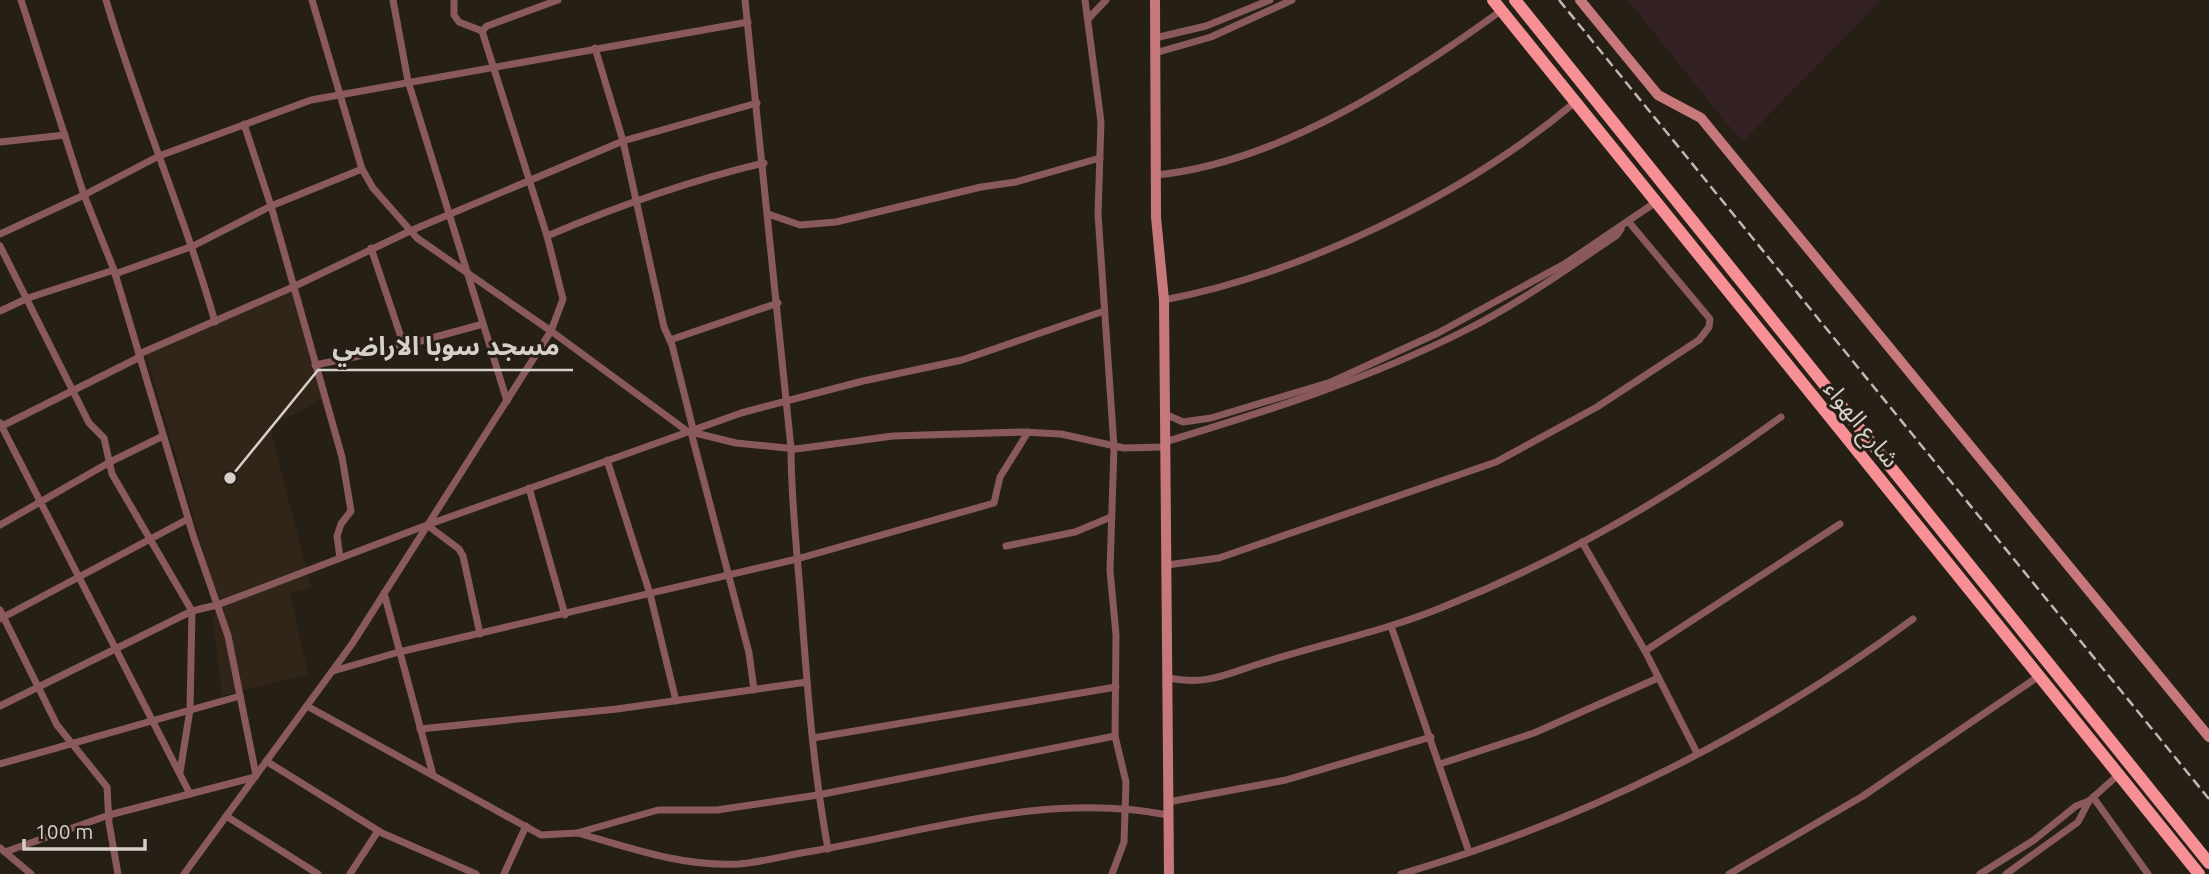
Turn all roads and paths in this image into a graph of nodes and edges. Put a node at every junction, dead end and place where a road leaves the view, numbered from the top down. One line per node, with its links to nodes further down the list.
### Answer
1 (21, 0): 28 (street)
2 (106, 0): 31 (street)
3 (312, 0): 24 (street)
4 (393, 0): 23 (street)
5 (454, 0): 18 (street)
6 (558, 0): 18 (street)
7 (746, 0): 17 (street)
8 (1085, 0): 16 (street)
9 (1106, 0): 16 (street)
10 (1155, 0): 19 (street)
11 (1270, 0): 19 (street)
12 (1292, 0): 21 (street)
13 (1515, 0): 148 (main road, شارع الهواء)
14 (1580, 0): 123 (street)
15 (1497, 5): 26 (main road, شارع الهواء); 35 (street)
16 (1088, 19): 32 (street)
17 (748, 22): 20 (street); 25 (street)
18 (482, 31): 22 (street)
19 (1155, 38): 21 (street)
20 (595, 48): 22 (street); 29 (street)
21 (1155, 53): 35 (street)
22 (492, 69): 23 (street); 36 (street)
23 (408, 81): 24 (street); 41 (street)
24 (341, 93): 27 (street); 34 (street)
25 (757, 103): 29 (street); 33 (street)
26 (1574, 103): 39 (main road, شارع الهواء); 54 (street)
27 (244, 124): 31 (street); 40 (street)
28 (65, 135): 30 (street); 37 (street)
29 (623, 141): 36 (street); 38 (street)
30 (0, 142)
31 (159, 156): 37 (street); 48 (street)
32 (1100, 158): 42 (street); 57 (street)
33 (764, 163): 38 (street); 42 (street)
34 (362, 169): 40 (street); 44 (street)
35 (1156, 175): 54 (street)
36 (528, 182): 41 (street); 46 (street)
37 (84, 195): 45 (street); 50 (street)
38 (634, 200): 46 (street); 61 (street)
39 (1656, 202): 43 (street); 107 (main road, شارع الهواء)
40 (271, 205): 48 (street); 52 (street)
41 (448, 214): 44 (street); 51 (street)
42 (768, 214): 55 (street)
43 (1627, 222): 68 (street); 74 (street); 91 (street)
44 (410, 230): 49 (street); 51 (street)
45 (0, 234)
46 (547, 236): 60 (street)
47 (0, 246): 53 (street)
48 (194, 246): 50 (street); 58 (street)
49 (371, 248): 52 (street); 62 (street)
50 (115, 272): 53 (street); 63 (street)
51 (467, 273): 59 (street); 60 (street)
52 (293, 287): 58 (street); 64 (street)
53 (28, 298): 56 (street); 65 (street)
54 (1164, 300): 68 (street)
55 (778, 303): 61 (street); 66 (street)
56 (0, 311)
57 (1104, 311): 66 (street); 75 (street)
58 (215, 322): 63 (street)
59 (483, 324): 62 (street); 67 (street)
60 (551, 331): 67 (street); 71 (street)
61 (670, 340): 71 (street)
62 (404, 346): 64 (street)
63 (140, 355): 65 (street); 73 (street)
64 (315, 365): 89 (street)
65 (74, 388): 70 (street); 78 (street)
66 (784, 400): 71 (street); 76 (street)
67 (507, 401): 85 (street)
68 (1165, 414): 74 (street)
69 (1781, 417): 87 (street)
70 (1, 426): 80 (street)
71 (690, 431): 76 (street); 77 (street); 92 (street)
72 (1028, 432): 75 (street); 76 (street); 90 (street)
73 (163, 436): 78 (street); 82 (street)
74 (1165, 444): 75 (street); 91 (street)
75 (1114, 447): 81 (street)
76 (791, 448): 90 (street)
77 (607, 460): 79 (street); 95 (street)
78 (110, 462): 80 (street); 86 (street)
79 (529, 488): 85 (street); 98 (street)
80 (42, 503): 84 (street); 93 (street)
81 (1111, 517): 88 (street); 112 (street)
82 (188, 519): 86 (street); 96 (street)
83 (1840, 524): 104 (street)
84 (0, 525)
85 (427, 525): 89 (street); 94 (street); 102 (street)
86 (148, 539): 93 (street); 97 (street)
87 (1582, 542): 101 (street); 104 (street)
88 (1006, 546)
89 (340, 558): 96 (street)
90 (797, 559): 92 (street); 110 (street)
91 (1167, 565): 108 (street)
92 (727, 576): 95 (street); 113 (street)
93 (82, 578): 99 (street); 103 (street)
94 (384, 593): 105 (street); 106 (street)
95 (650, 594): 98 (street); 115 (street)
96 (217, 605): 97 (street); 114 (street)
97 (192, 611): 103 (street); 118 (street)
98 (565, 615): 102 (street)
99 (1, 616): 111 (street)
100 (1913, 619): 126 (street)
101 (1391, 626): 108 (street); 122 (street)
102 (480, 634): 105 (street)
103 (116, 648): 111 (street); 119 (street)
104 (1645, 651): 109 (street)
105 (400, 652): 106 (street); 120 (street)
106 (332, 671): 117 (street)
107 (2039, 676): 132 (main road, شارع الهواء); 159 (street)
108 (1168, 678): 137 (street)
109 (1658, 678): 126 (street); 129 (street)
110 (807, 682): 113 (street); 124 (street)
111 (38, 686): 116 (street); 125 (street)
112 (1116, 687): 121 (street); 124 (street)
113 (754, 690): 115 (street)
114 (240, 696): 118 (street); 133 (street)
115 (676, 701): 120 (street)
116 (0, 706)
117 (307, 706): 127 (street); 131 (street)
118 (190, 710): 119 (street); 130 (street)
119 (154, 721): 125 (street); 130 (street)
120 (420, 729): 131 (street)
121 (1115, 736): 135 (street); 138 (street)
122 (1431, 737): 129 (street); 137 (street)
123 (2209, 737)
124 (813, 738): 135 (street)
125 (73, 744): 128 (street); 139 (street)
126 (1697, 753): 147 (street)
127 (266, 761): 133 (street); 143 (street)
128 (0, 764)
129 (1440, 764): 147 (street)
130 (180, 772): 134 (street)
131 (433, 775): 142 (street)
132 (2118, 775): 136 (street); 163 (main road, شارع الهواء)
133 (255, 776): 134 (street); 141 (street)
134 (190, 794): 139 (street)
135 (818, 795): 144 (street); 145 (street)
136 (2091, 799): 160 (street); 161 (street); 162 (street)
137 (1168, 802): 140 (street)
138 (1127, 807): 140 (street); 145 (street); 156 (street)
139 (109, 815): 146 (street); 151 (street)
140 (1168, 815): 157 (street)
141 (226, 816): 149 (street); 152 (street)
142 (526, 827): 144 (street); 155 (street)
143 (378, 831): 153 (street); 154 (street)
144 (577, 833): 145 (street)
145 (828, 849)
146 (2, 850): 150 (street)
147 (1469, 852): 158 (street)
148 (2209, 863)
149 (188, 872)
150 (31, 874)
151 (118, 874)
152 (318, 874)
153 (350, 874)
154 (476, 874)
155 (504, 874)
156 (1112, 874)
157 (1169, 874)
158 (1401, 874)
159 (1729, 874)
160 (1980, 874)
161 (2006, 874)
162 (2148, 874)
163 (2199, 874)

